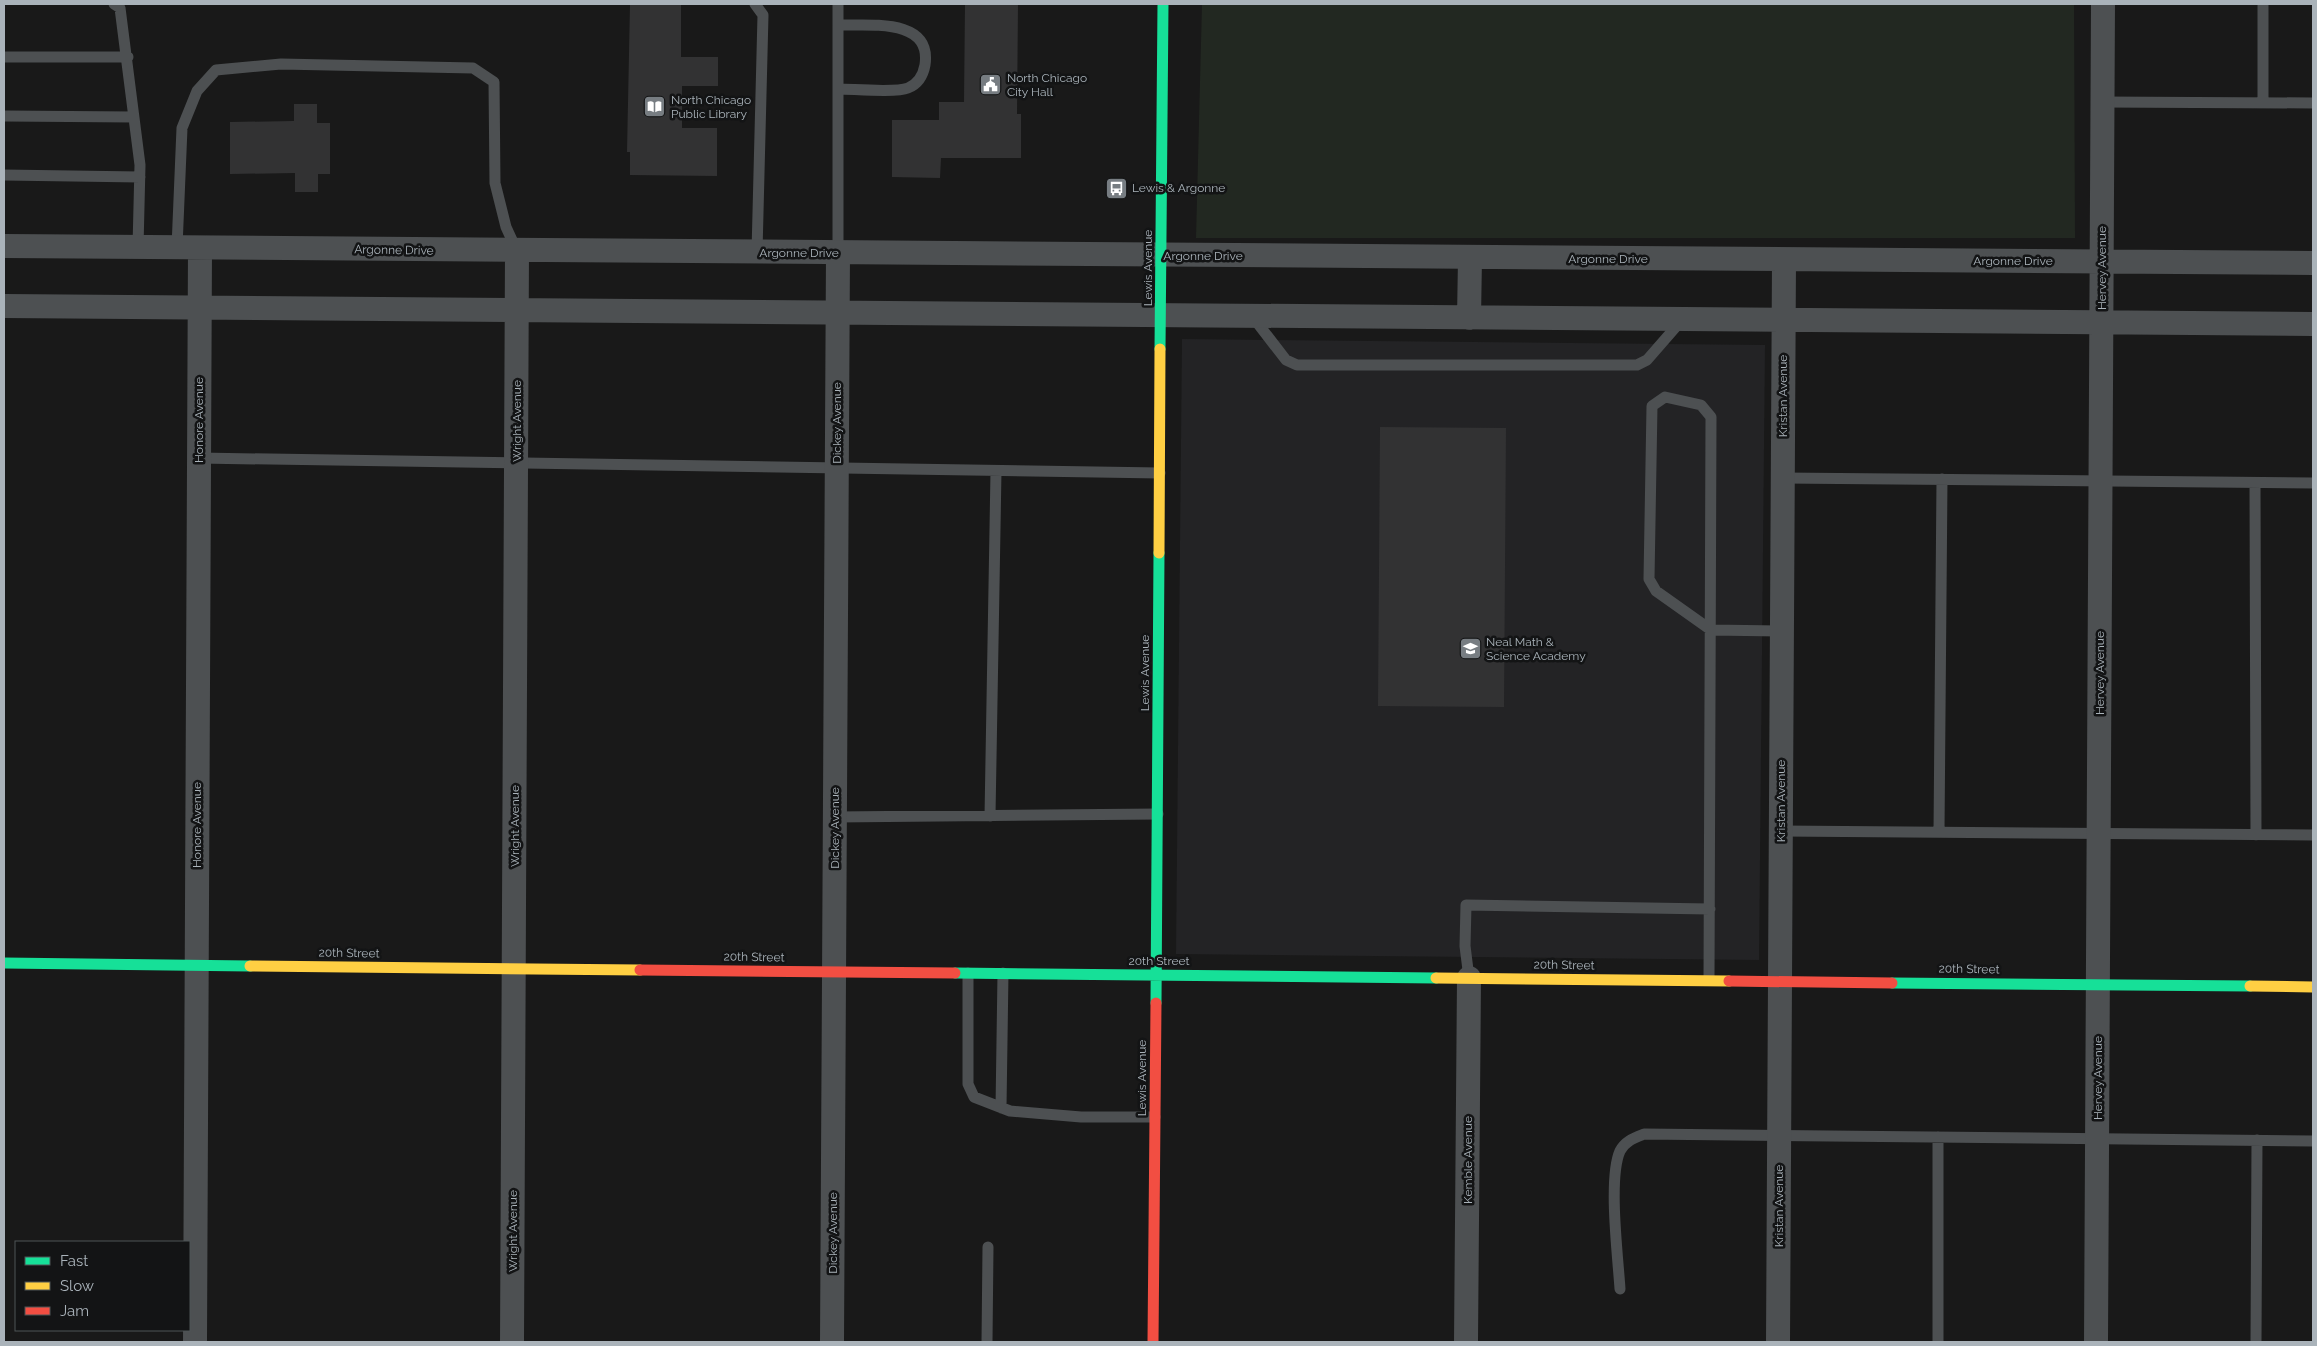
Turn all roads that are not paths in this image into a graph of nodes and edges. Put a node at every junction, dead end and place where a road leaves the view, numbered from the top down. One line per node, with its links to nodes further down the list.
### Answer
1 (114, 4): 9 (lane)
2 (755, 4): 22 (lane)
3 (838, 4): 7 (lane)
4 (1163, 4): 24 (street, Lewis Avenue)
5 (2103, 4): 11 (street, Hervey Avenue)
6 (2263, 4): 12 (lane)
7 (838, 25): 10 (lane); 10 (lane)
8 (4, 57): 9 (lane)
9 (128, 57): 15 (lane)
10 (838, 89): 23 (lane)
11 (2102, 102): 12 (lane); 27 (street, Hervey Avenue)
12 (2263, 103): 13 (lane)
13 (2313, 103)
14 (4, 116): 15 (lane)
15 (134, 117): 17 (lane)
16 (4, 175): 17 (lane)
17 (140, 177): 19 (lane)
18 (4, 246): 19 (street, Argonne Drive)
19 (138, 247): 20 (street, Argonne Drive)
20 (188, 248): 21 (street, Argonne Drive); 21 (lane); 30 (street, Honore Avenue)
21 (517, 251): 22 (street, Argonne Drive); 31 (street, Wright Avenue)
22 (757, 252): 23 (street, Argonne Drive)
23 (838, 253): 24 (street, Argonne Drive); 32 (street, Dickey Avenue)
24 (1162, 256): 25 (street, Argonne Drive); 33 (street, Lewis Avenue)
25 (1470, 258): 26 (street, Argonne Drive); 35 (street)
26 (1784, 260): 27 (street, Argonne Drive); 37 (street, Kristan Avenue)
27 (2102, 262): 28 (street, Argonne Drive); 38 (street, Hervey Avenue)
28 (2313, 263)
29 (4, 306): 30 (street)
30 (199, 308): 31 (street); 40 (street, Honore Avenue)
31 (517, 310): 32 (street); 41 (street, Wright Avenue)
32 (838, 313): 33 (street); 42 (street, Dickey Avenue)
33 (1162, 315): 34 (street); 44 (street, Lewis Avenue)
34 (1252, 316): 35 (street); 36 (lane)
35 (1469, 318): 36 (street)
36 (1683, 319): 37 (street)
37 (1784, 320): 38 (street); 45 (street, Kristan Avenue)
38 (2101, 322): 39 (street); 47 (street, Hervey Avenue)
39 (2313, 324)
40 (199, 458): 41 (lane); 62 (street, Honore Avenue)
41 (516, 463): 42 (lane); 63 (street, Wright Avenue)
42 (837, 468): 43 (lane); 54 (street, Dickey Avenue)
43 (996, 471): 44 (lane); 53 (lane)
44 (1160, 474): 52 (street, Lewis Avenue)
45 (1783, 478): 46 (lane); 51 (street, Kristan Avenue)
46 (1942, 480): 47 (lane); 56 (lane)
47 (2100, 481): 48 (lane); 57 (street, Hervey Avenue)
48 (2254, 483): 49 (lane); 58 (lane)
49 (2313, 483)
50 (1711, 630): 50 (lane); 51 (lane); 60 (lane)
51 (1782, 631): 55 (street, Kristan Avenue)
52 (1158, 814): 53 (lane); 67 (street, Lewis Avenue)
53 (990, 816): 54 (lane)
54 (835, 817): 64 (street, Dickey Avenue)
55 (1781, 831): 56 (lane); 70 (street, Kristan Avenue)
56 (1939, 832): 57 (lane)
57 (2099, 833): 58 (lane); 71 (street, Hervey Avenue)
58 (2256, 835): 59 (lane)
59 (2313, 835)
60 (1710, 909): 68 (lane); 69 (lane)
61 (4, 963): 62 (street, 20th Street)
62 (196, 965): 63 (street, 20th Street); 82 (street, Honore Avenue)
63 (514, 968): 64 (street, 20th Street); 83 (street, Wright Avenue)
64 (834, 971): 65 (street, 20th Street); 84 (street, Dickey Avenue)
65 (968, 973): 66 (street, 20th Street); 73 (lane)
66 (1003, 973): 67 (street, 20th Street); 73 (lane)
67 (1156, 975): 68 (street, 20th Street); 74 (street, Lewis Avenue)
68 (1469, 978): 69 (street, 20th Street); 87 (street, Kemble Avenue)
69 (1709, 980): 70 (street, 20th Street)
70 (1780, 981): 71 (street, 20th Street); 75 (street, Kristan Avenue)
71 (2098, 984): 72 (street, 20th Street); 77 (street, Hervey Avenue)
72 (2313, 987)
73 (1001, 1108): 74 (lane)
74 (1155, 1117): 86 (street, Lewis Avenue)
75 (1779, 1135): 76 (lane); 81 (lane); 88 (street, Kristan Avenue)
76 (1938, 1137): 77 (lane); 89 (lane)
77 (2097, 1138): 78 (lane); 90 (street, Hervey Avenue)
78 (2257, 1140): 79 (lane); 91 (lane)
79 (2313, 1141)
80 (988, 1247): 85 (lane)
81 (1620, 1289)
82 (195, 1342)
83 (512, 1342)
84 (832, 1342)
85 (988, 1342)
86 (1153, 1342)
87 (1466, 1342)
88 (1778, 1342)
89 (1938, 1342)
90 (2096, 1342)
91 (2256, 1342)

